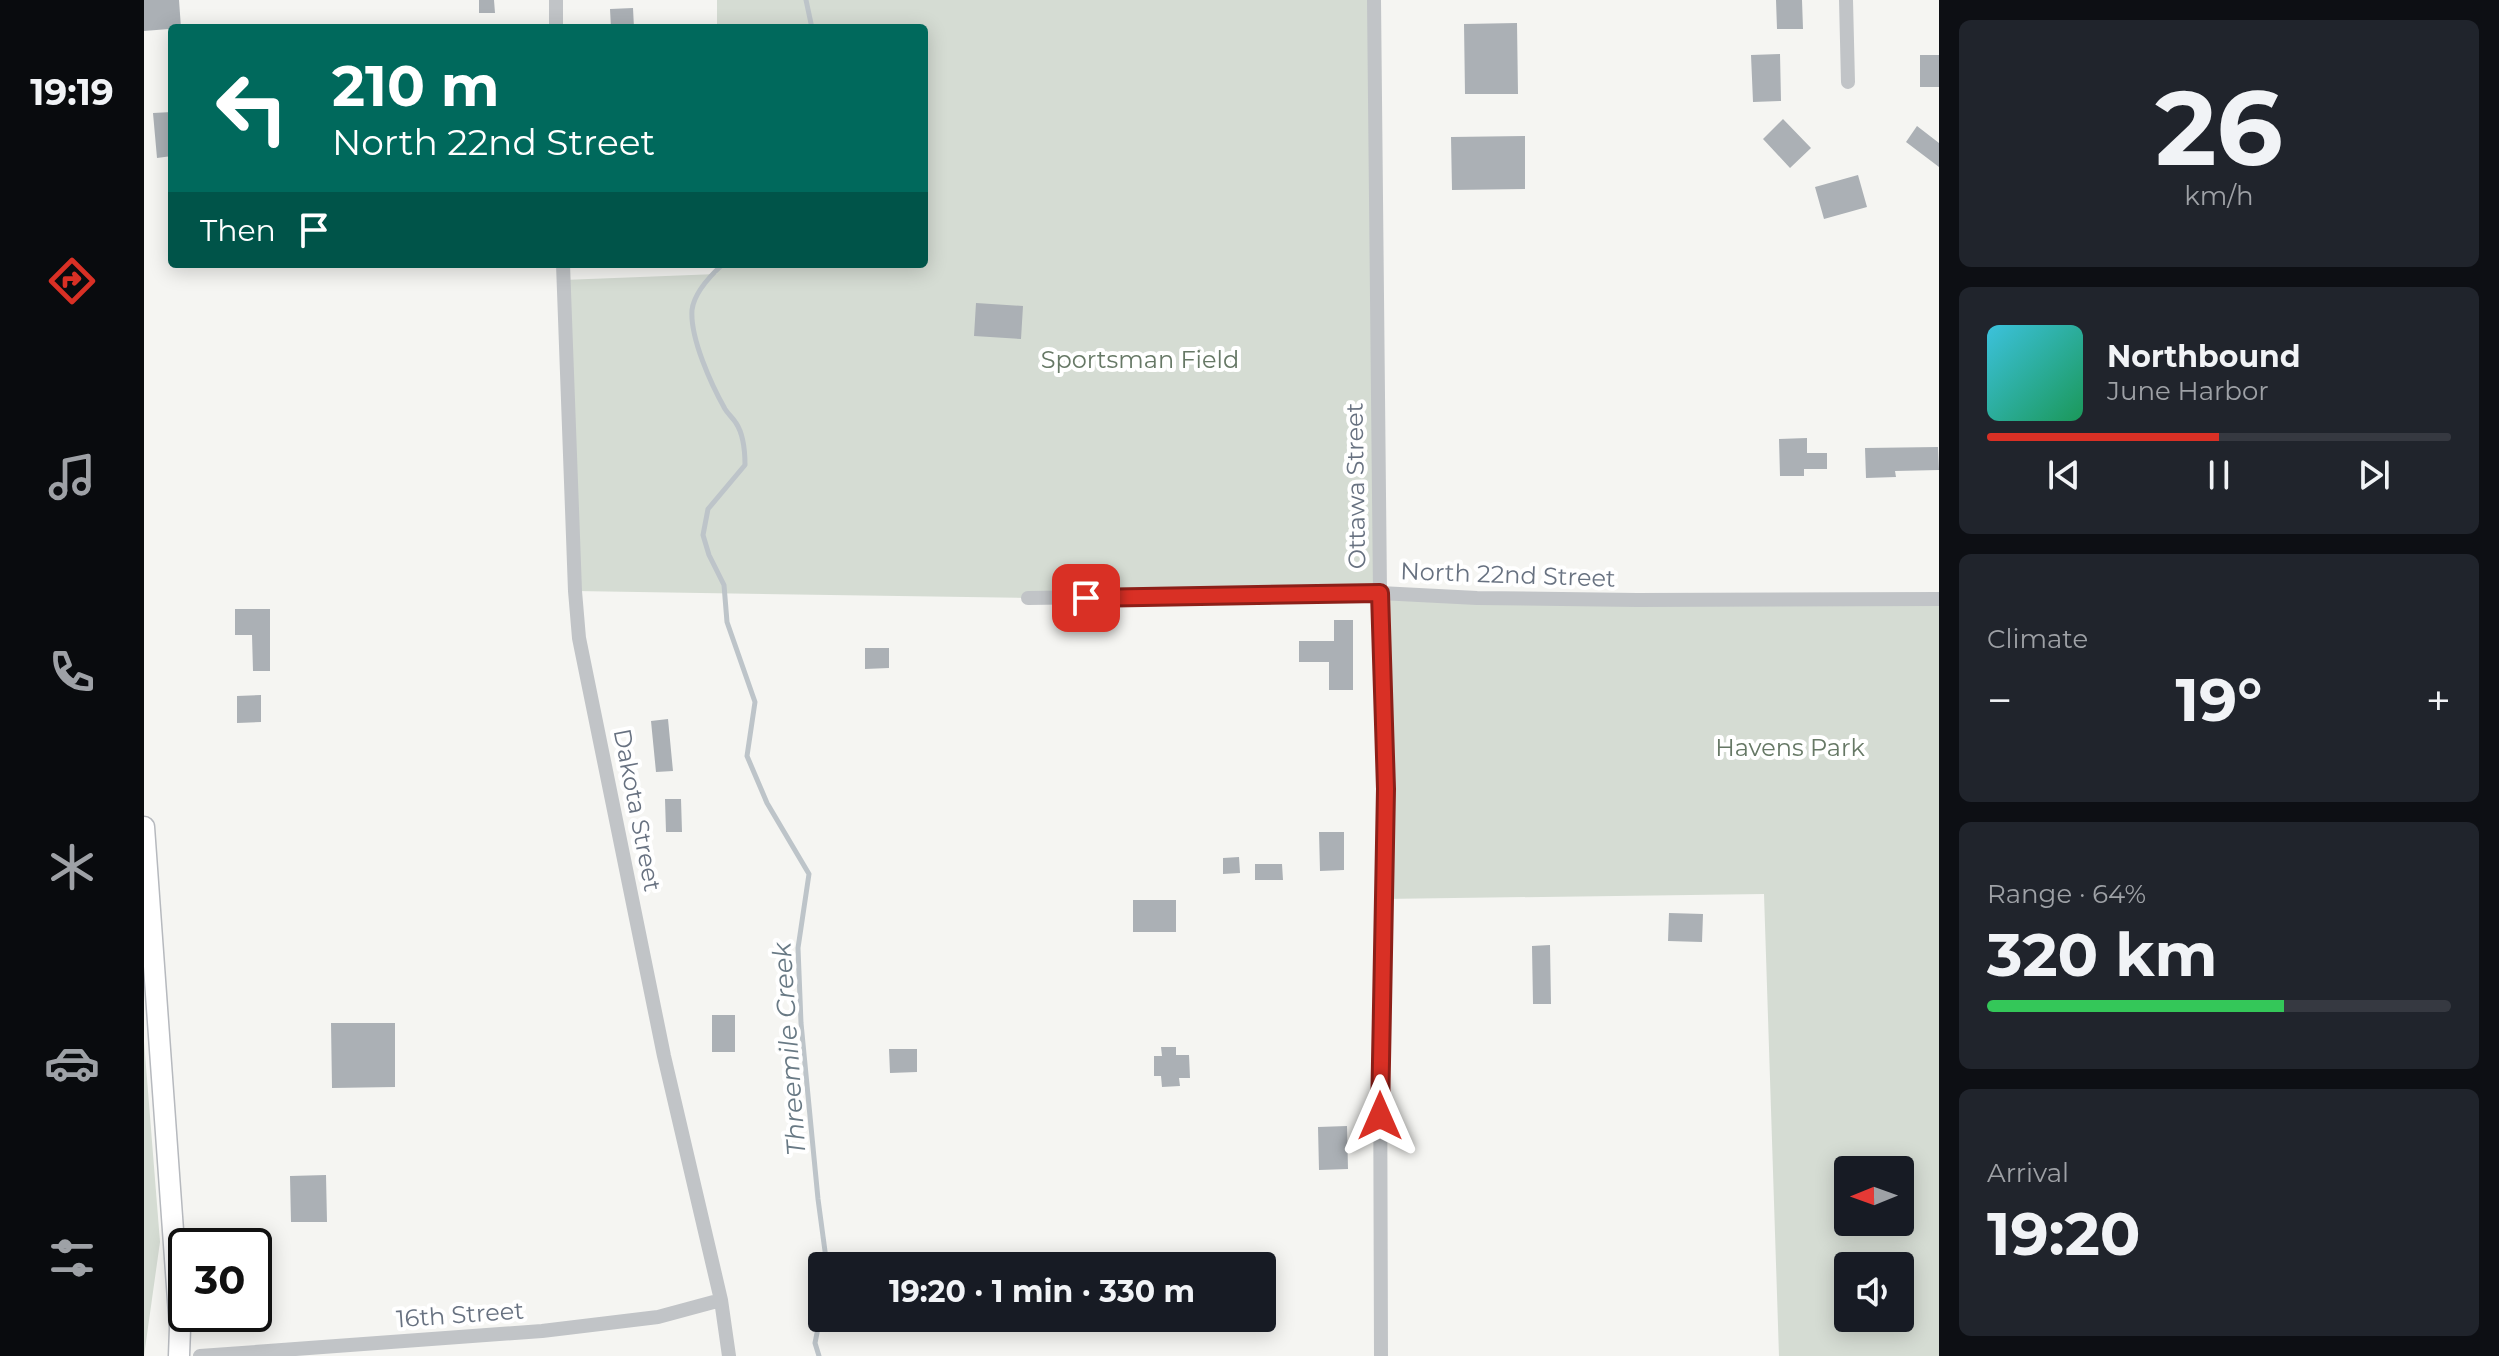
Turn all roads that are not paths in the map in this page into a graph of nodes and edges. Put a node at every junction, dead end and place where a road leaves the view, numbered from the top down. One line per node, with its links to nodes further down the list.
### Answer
1 (556, 0): 4 (street)
2 (1374, 0): 7 (street, Ottawa Street)
3 (1846, 0): 5 (street)
4 (556, 24)
5 (1848, 82)
6 (563, 268): 11 (street, Dakota Street)
7 (1380, 593): 8 (street, North 22nd Street); 9 (street, North 22nd Street); 15 (street, Ottawa Street)
8 (1028, 598)
9 (1939, 599)
10 (144, 827): 12 (street)
11 (721, 1300): 13 (street, 16th Street); 14 (street, Dakota Street)
12 (179, 1356)
13 (200, 1356)
14 (729, 1356)
15 (1381, 1356)

